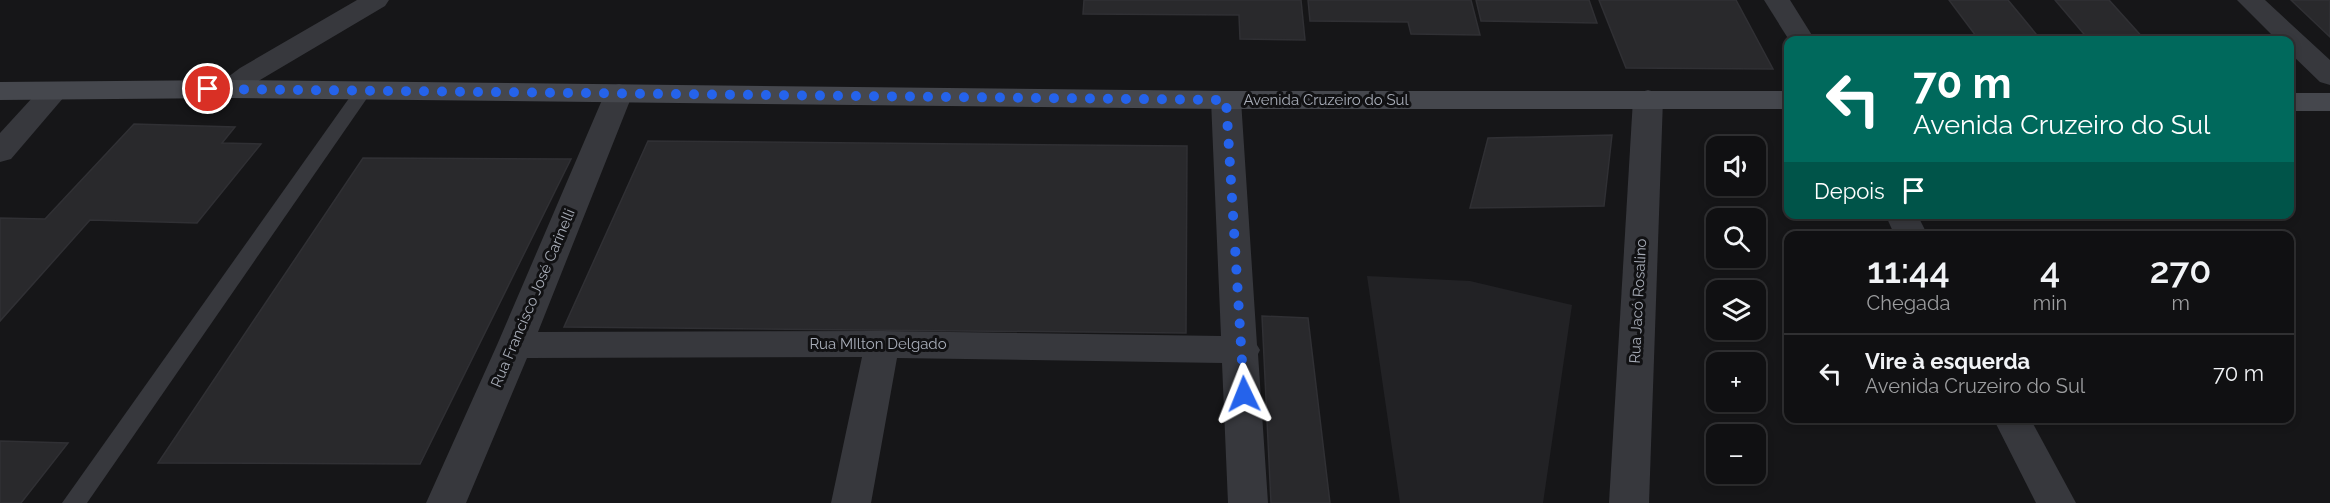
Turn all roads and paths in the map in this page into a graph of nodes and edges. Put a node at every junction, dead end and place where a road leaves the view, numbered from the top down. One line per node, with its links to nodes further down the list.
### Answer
1 (376, 0): 8 (street)
2 (1777, 0): 4 (street)
3 (2250, 0): 5 (street)
4 (1800, 36)
5 (2288, 36)
6 (2294, 42): 7 (street)
7 (2330, 76)
8 (230, 89): 10 (street, Avenida Cruzeiro do Sul); 11 (street, Avenida Cruzeiro do Sul)
9 (0, 91): 10 (street, Avenida Cruzeiro do Sul)
10 (54, 91): 18 (street)
11 (363, 91): 12 (street, Avenida Cruzeiro do Sul); 23 (lane)
12 (619, 93): 14 (street, Avenida Cruzeiro do Sul); 20 (street, Rua Francisco José Carinelli)
13 (1648, 99): 14 (street, Avenida Cruzeiro do Sul); 15 (street, Avenida Cruzeiro do Sul); 27 (street, Rua Jacó Rosalino)
14 (1226, 100): 21 (street)
15 (1784, 100)
16 (2294, 102): 17 (street)
17 (2330, 102)
18 (0, 152)
19 (882, 344): 20 (street, Rua MIlton Delgado); 21 (street, Rua MIlton Delgado); 25 (street)
20 (515, 345): 24 (street, Rua Francisco José Carinelli)
21 (1242, 350): 26 (street)
22 (2014, 423): 28 (street)
23 (74, 503)
24 (446, 503)
25 (850, 503)
26 (1248, 503)
27 (1629, 503)
28 (2056, 503)

